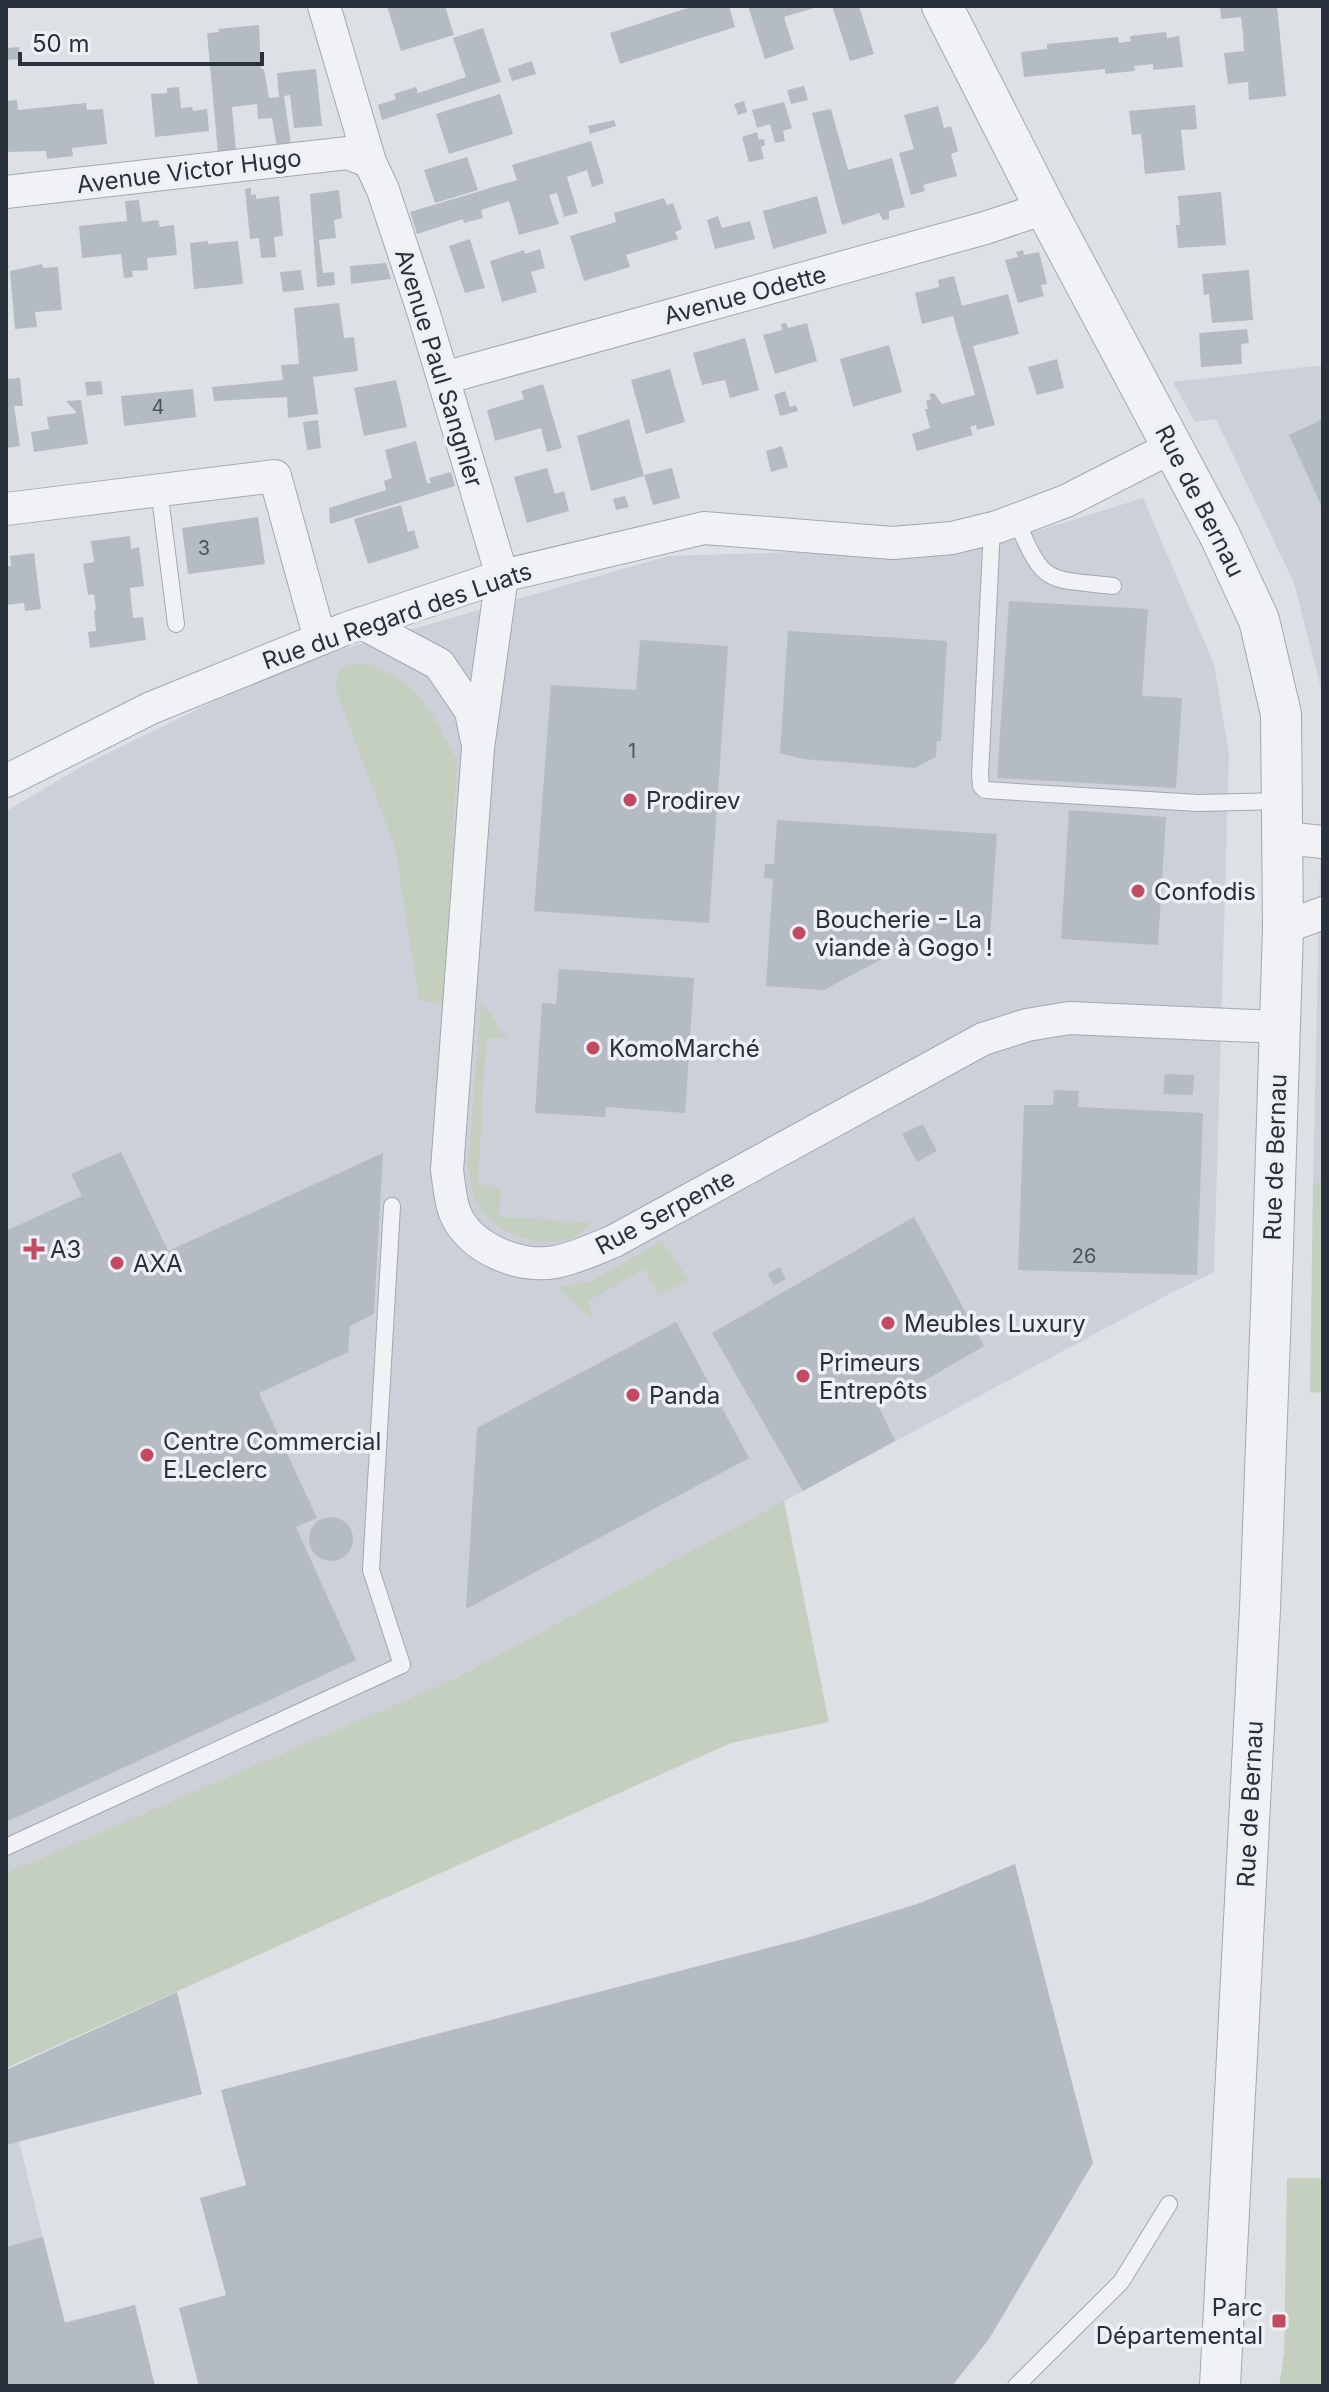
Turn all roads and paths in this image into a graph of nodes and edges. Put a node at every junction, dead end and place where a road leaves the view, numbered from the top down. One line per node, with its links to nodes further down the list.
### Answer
1 (324, 6): 3 (street, Avenue Paul Sangnier)
2 (942, 6): 5 (street, Rue de Bernau)
3 (370, 162): 4 (street, Avenue Victor Hugo); 6 (street, Avenue Paul Sangnier)
4 (6, 192)
5 (1045, 208): 6 (street, Avenue Odette); 7 (street, Rue de Bernau)
6 (444, 378): 11 (street, Avenue Paul Sangnier)
7 (1174, 446): 10 (street, Rue du Regard des Luats); 18 (street, Rue de Bernau)
8 (159, 489): 9 (street); 14 (lane); 15 (street)
9 (6, 509)
10 (1004, 524): 11 (street, Rue du Regard des Luats); 12 (lane); 18 (lane)
11 (502, 576): 13 (street, Rue du Regard des Luats); 16 (street, Rue Serpente)
12 (1113, 586)
13 (362, 623): 15 (street, Rue du Regard des Luats); 16 (street, Rue Serpente)
14 (176, 624)
15 (320, 639): 17 (street, Rue du Regard des Luats)
16 (478, 748): 22 (street, Rue Serpente)
17 (6, 781)
18 (1283, 819): 19 (street); 21 (street, Rue de Bernau)
19 (1323, 842)
20 (1323, 913): 21 (street)
21 (1283, 928): 22 (street, Rue de Bernau)
22 (1279, 1027): 27 (street, Rue de Bernau)
23 (392, 1206): 24 (lane)
24 (6, 1847)
25 (1169, 2204): 26 (lane)
26 (1016, 2386)
27 (1220, 2386)

